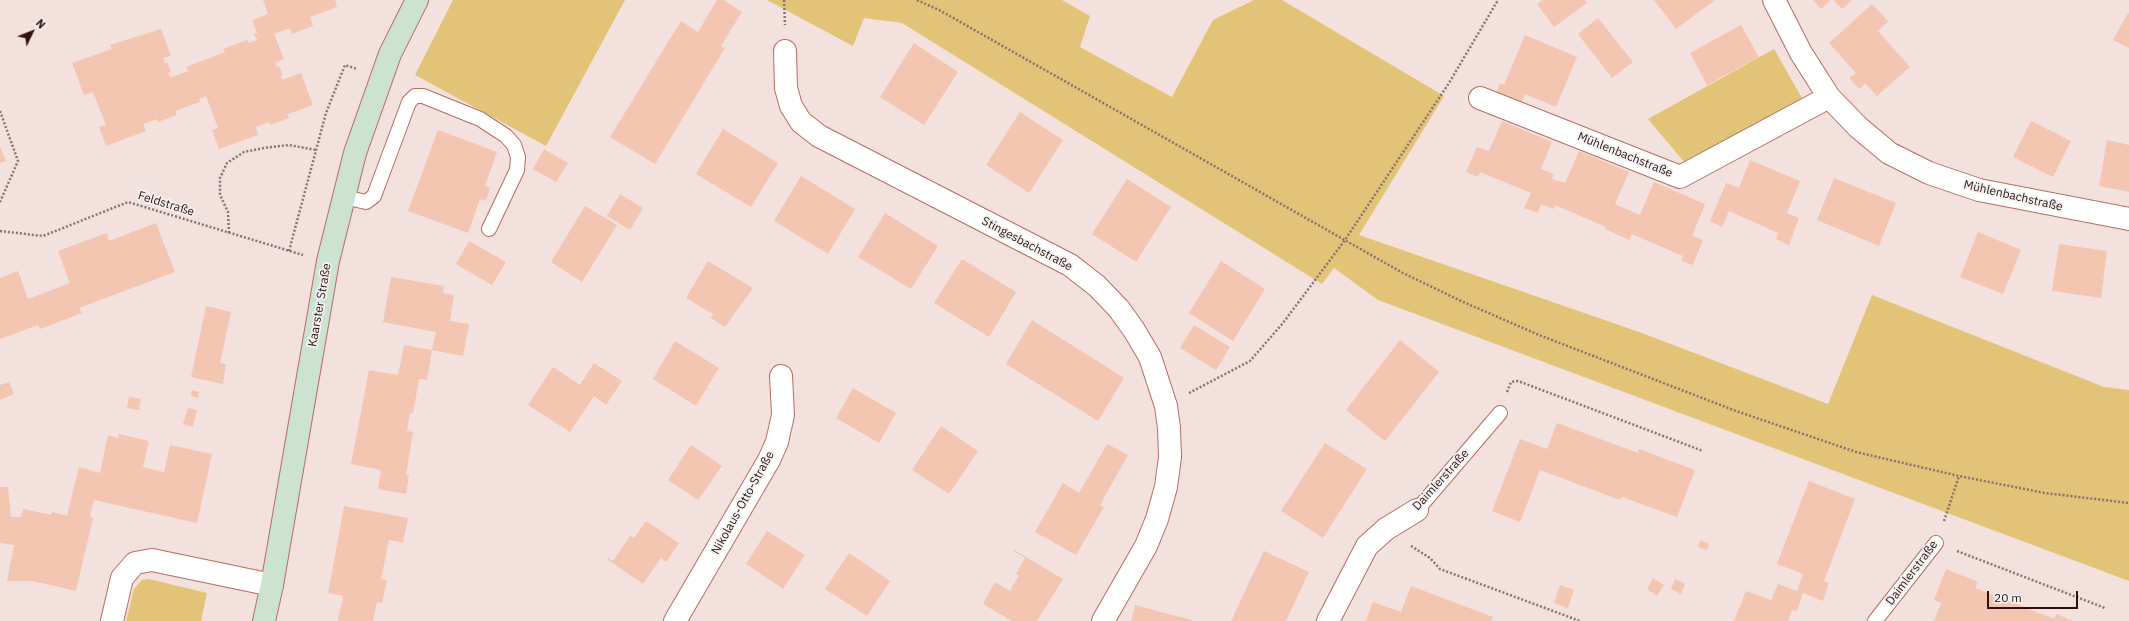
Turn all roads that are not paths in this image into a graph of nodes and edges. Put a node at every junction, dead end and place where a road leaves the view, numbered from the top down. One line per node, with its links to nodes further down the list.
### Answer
1 (417, 0): 6 (main road, Kaarster Straße)
2 (1774, 0): 5 (street, Mühlenbachstraße)
3 (785, 51): 17 (street, Stingesbachstraße)
4 (1480, 98): 5 (street, Mühlenbachstraße)
5 (1829, 98): 7 (street, Mühlenbachstraße)
6 (344, 197): 8 (lane); 13 (main road, Kaarster Straße)
7 (2129, 219)
8 (489, 230)
9 (781, 376): 16 (street, Nikolaus-Otto-Straße)
10 (1500, 413): 11 (lane, Daimlerstraße)
11 (1417, 510): 18 (street, Daimlerstraße)
12 (1936, 543): 19 (lane, Daimlerstraße)
13 (272, 585): 14 (street); 15 (main road, Kaarster Straße)
14 (112, 621)
15 (264, 621)
16 (675, 621)
17 (1104, 621)
18 (1328, 621)
19 (1875, 621)

